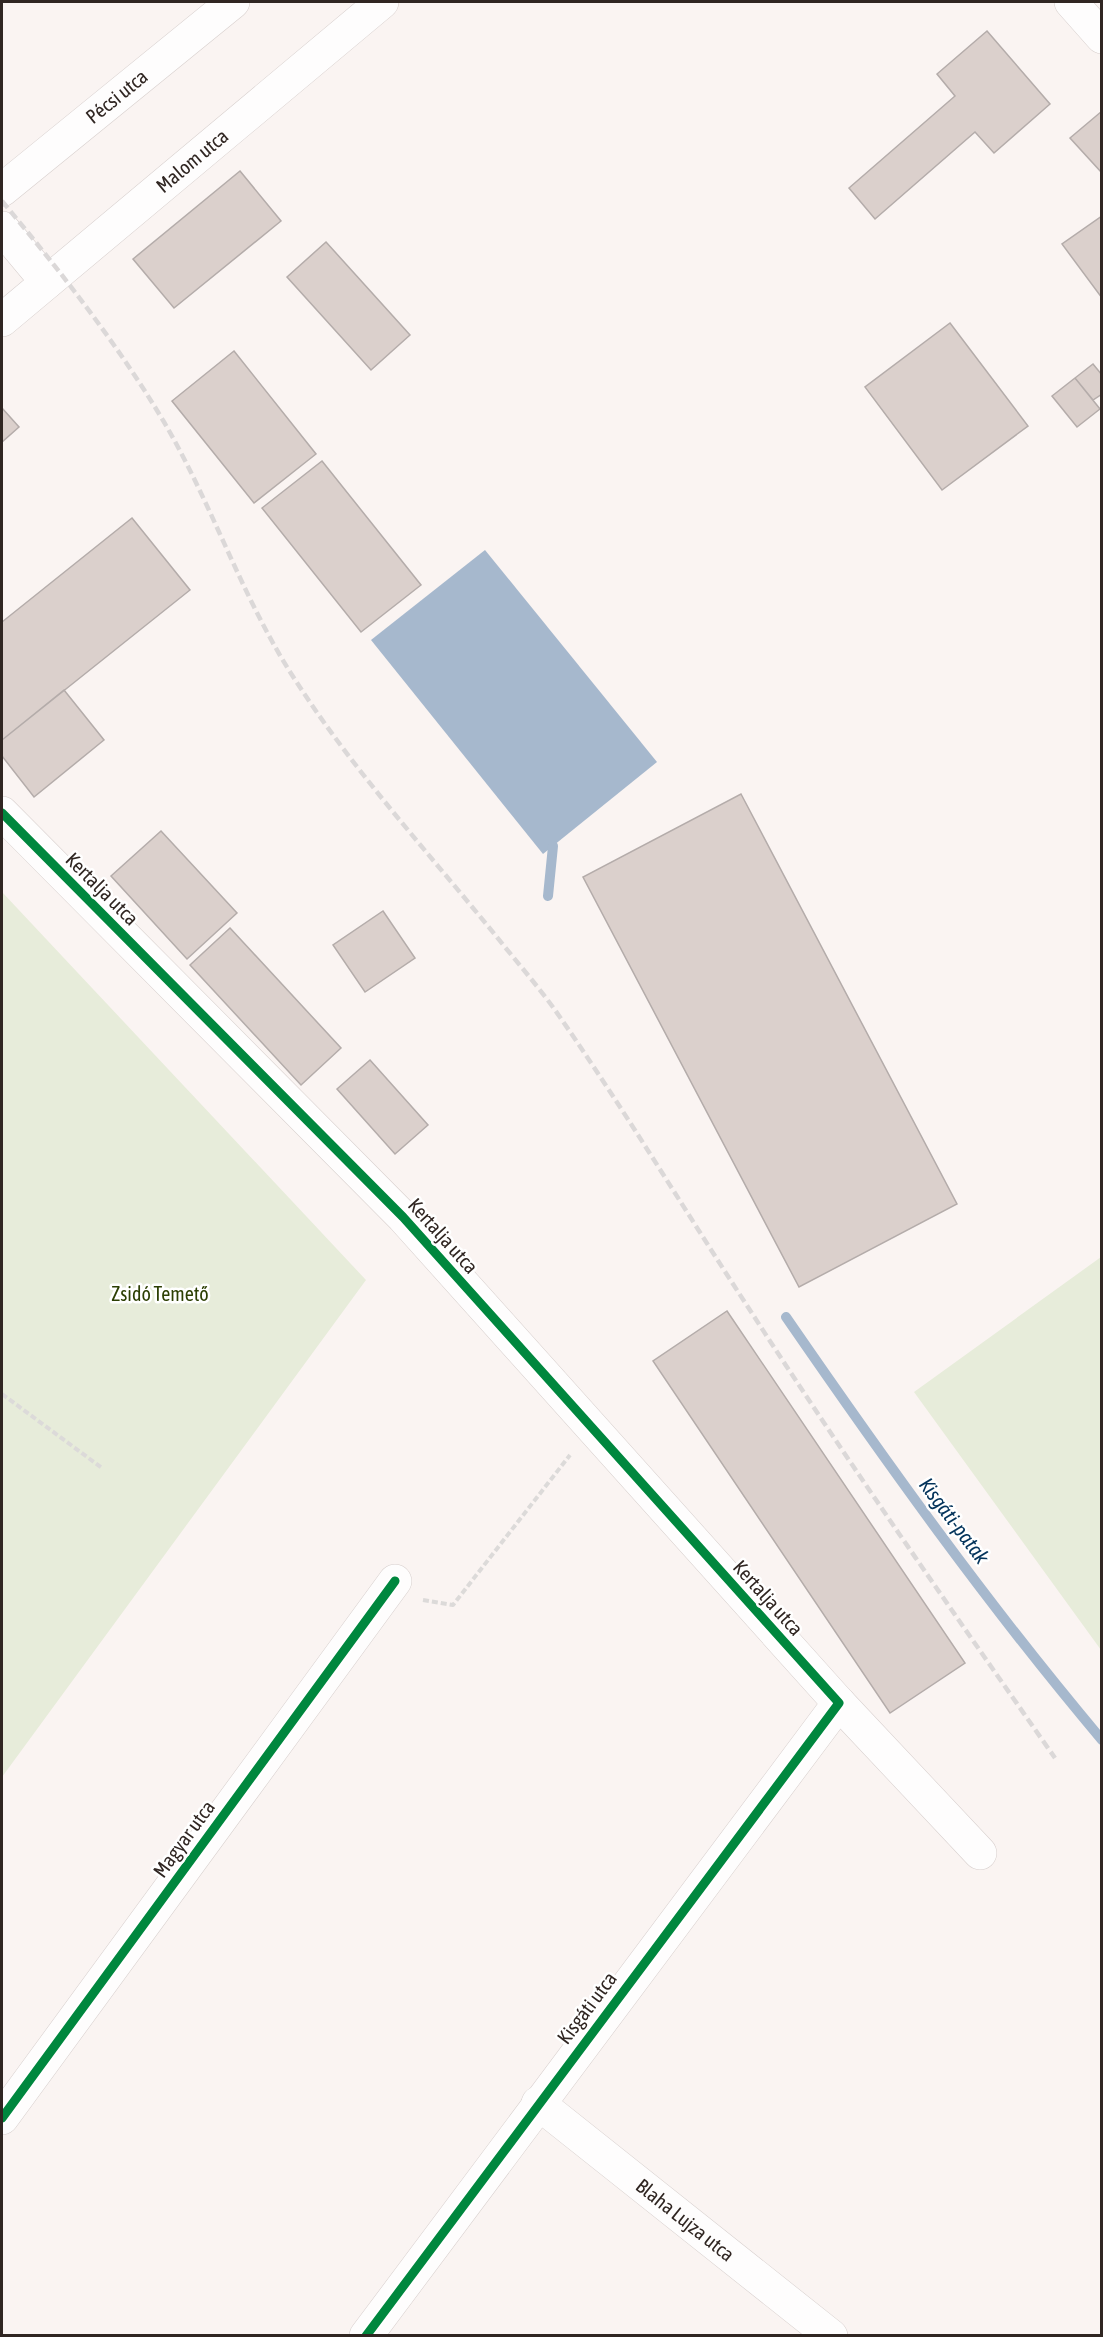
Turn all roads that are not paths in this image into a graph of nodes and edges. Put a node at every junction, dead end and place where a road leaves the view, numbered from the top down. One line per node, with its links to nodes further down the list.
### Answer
1 (233, 2): 5 (street, Pécsi utca)
2 (382, 2): 7 (street, Malom utca)
3 (1071, 2): 4 (street)
4 (1101, 37)
5 (2, 190)
6 (2, 228): 7 (street)
7 (47, 282): 8 (street, Malom utca)
8 (2, 320)
9 (2, 813): 11 (street, Kertalja utca)
10 (395, 1581): 14 (street, Magyar utca)
11 (839, 1702): 12 (street, Kertalja utca); 13 (street, Kisgáti utca)
12 (980, 1853)
13 (538, 2103): 15 (street, Kisgáti utca); 16 (street, Blaha Lujza utca)
14 (2, 2118)
15 (366, 2336)
16 (831, 2336)

